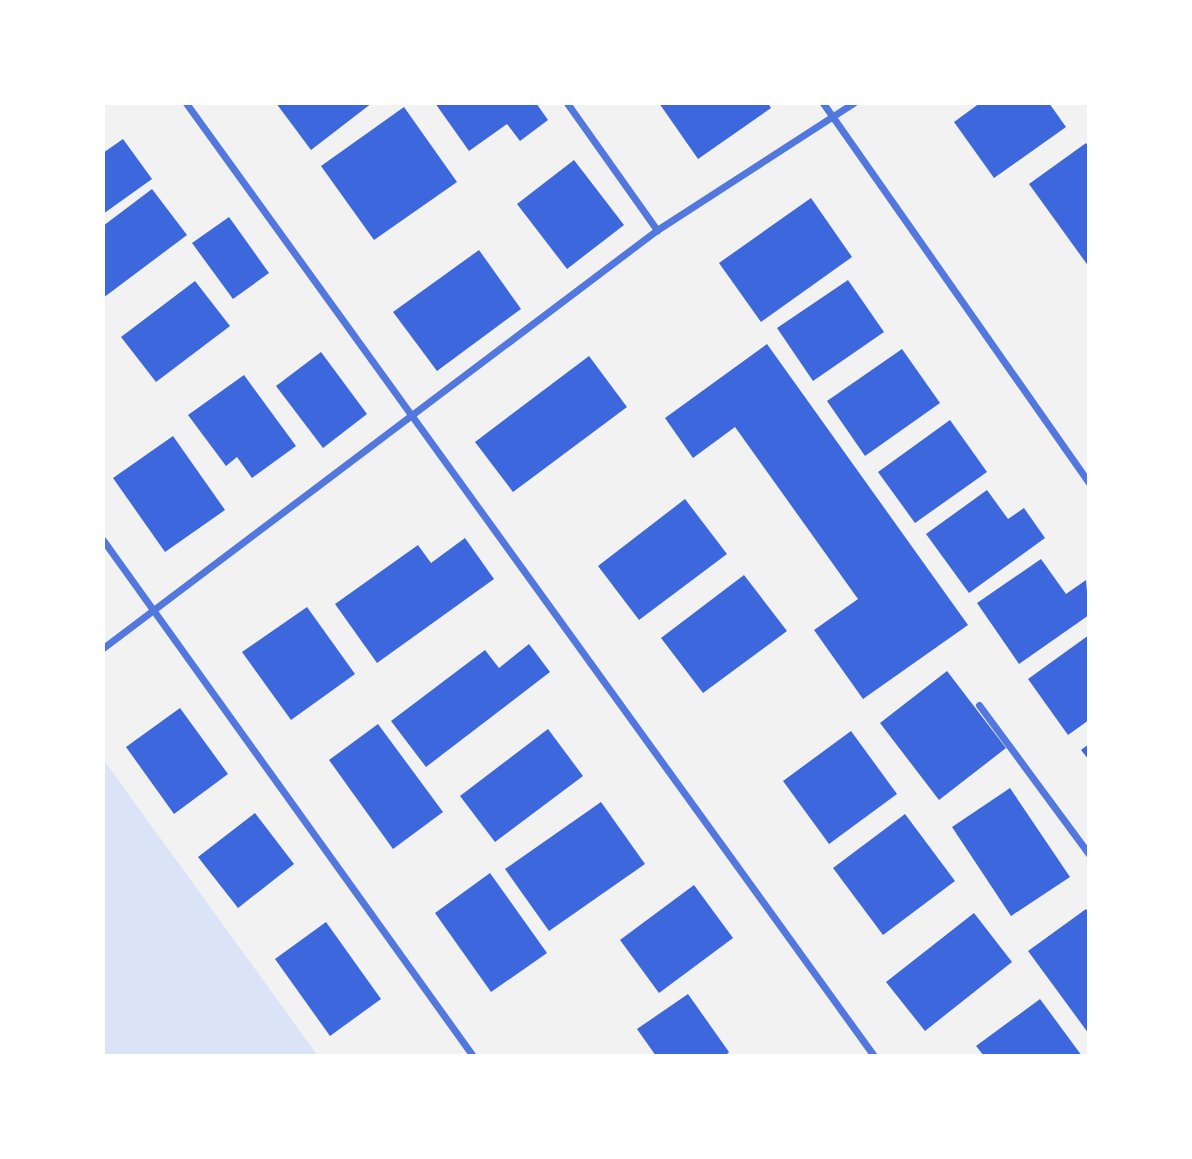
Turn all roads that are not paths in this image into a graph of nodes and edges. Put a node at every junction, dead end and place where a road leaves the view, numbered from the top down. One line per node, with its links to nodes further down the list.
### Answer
1 (186, 103): 7 (street)
2 (567, 103): 6 (street)
3 (823, 103): 5 (street)
4 (853, 103): 5 (street)
5 (832, 117): 6 (street); 8 (street)
6 (657, 230): 7 (street)
7 (408, 416): 10 (street); 15 (street)
8 (1089, 483)
9 (103, 540): 10 (street)
10 (155, 611): 11 (street); 14 (street)
11 (103, 648)
12 (979, 705): 13 (street)
13 (1089, 854)
14 (473, 1056)
15 (874, 1056)

